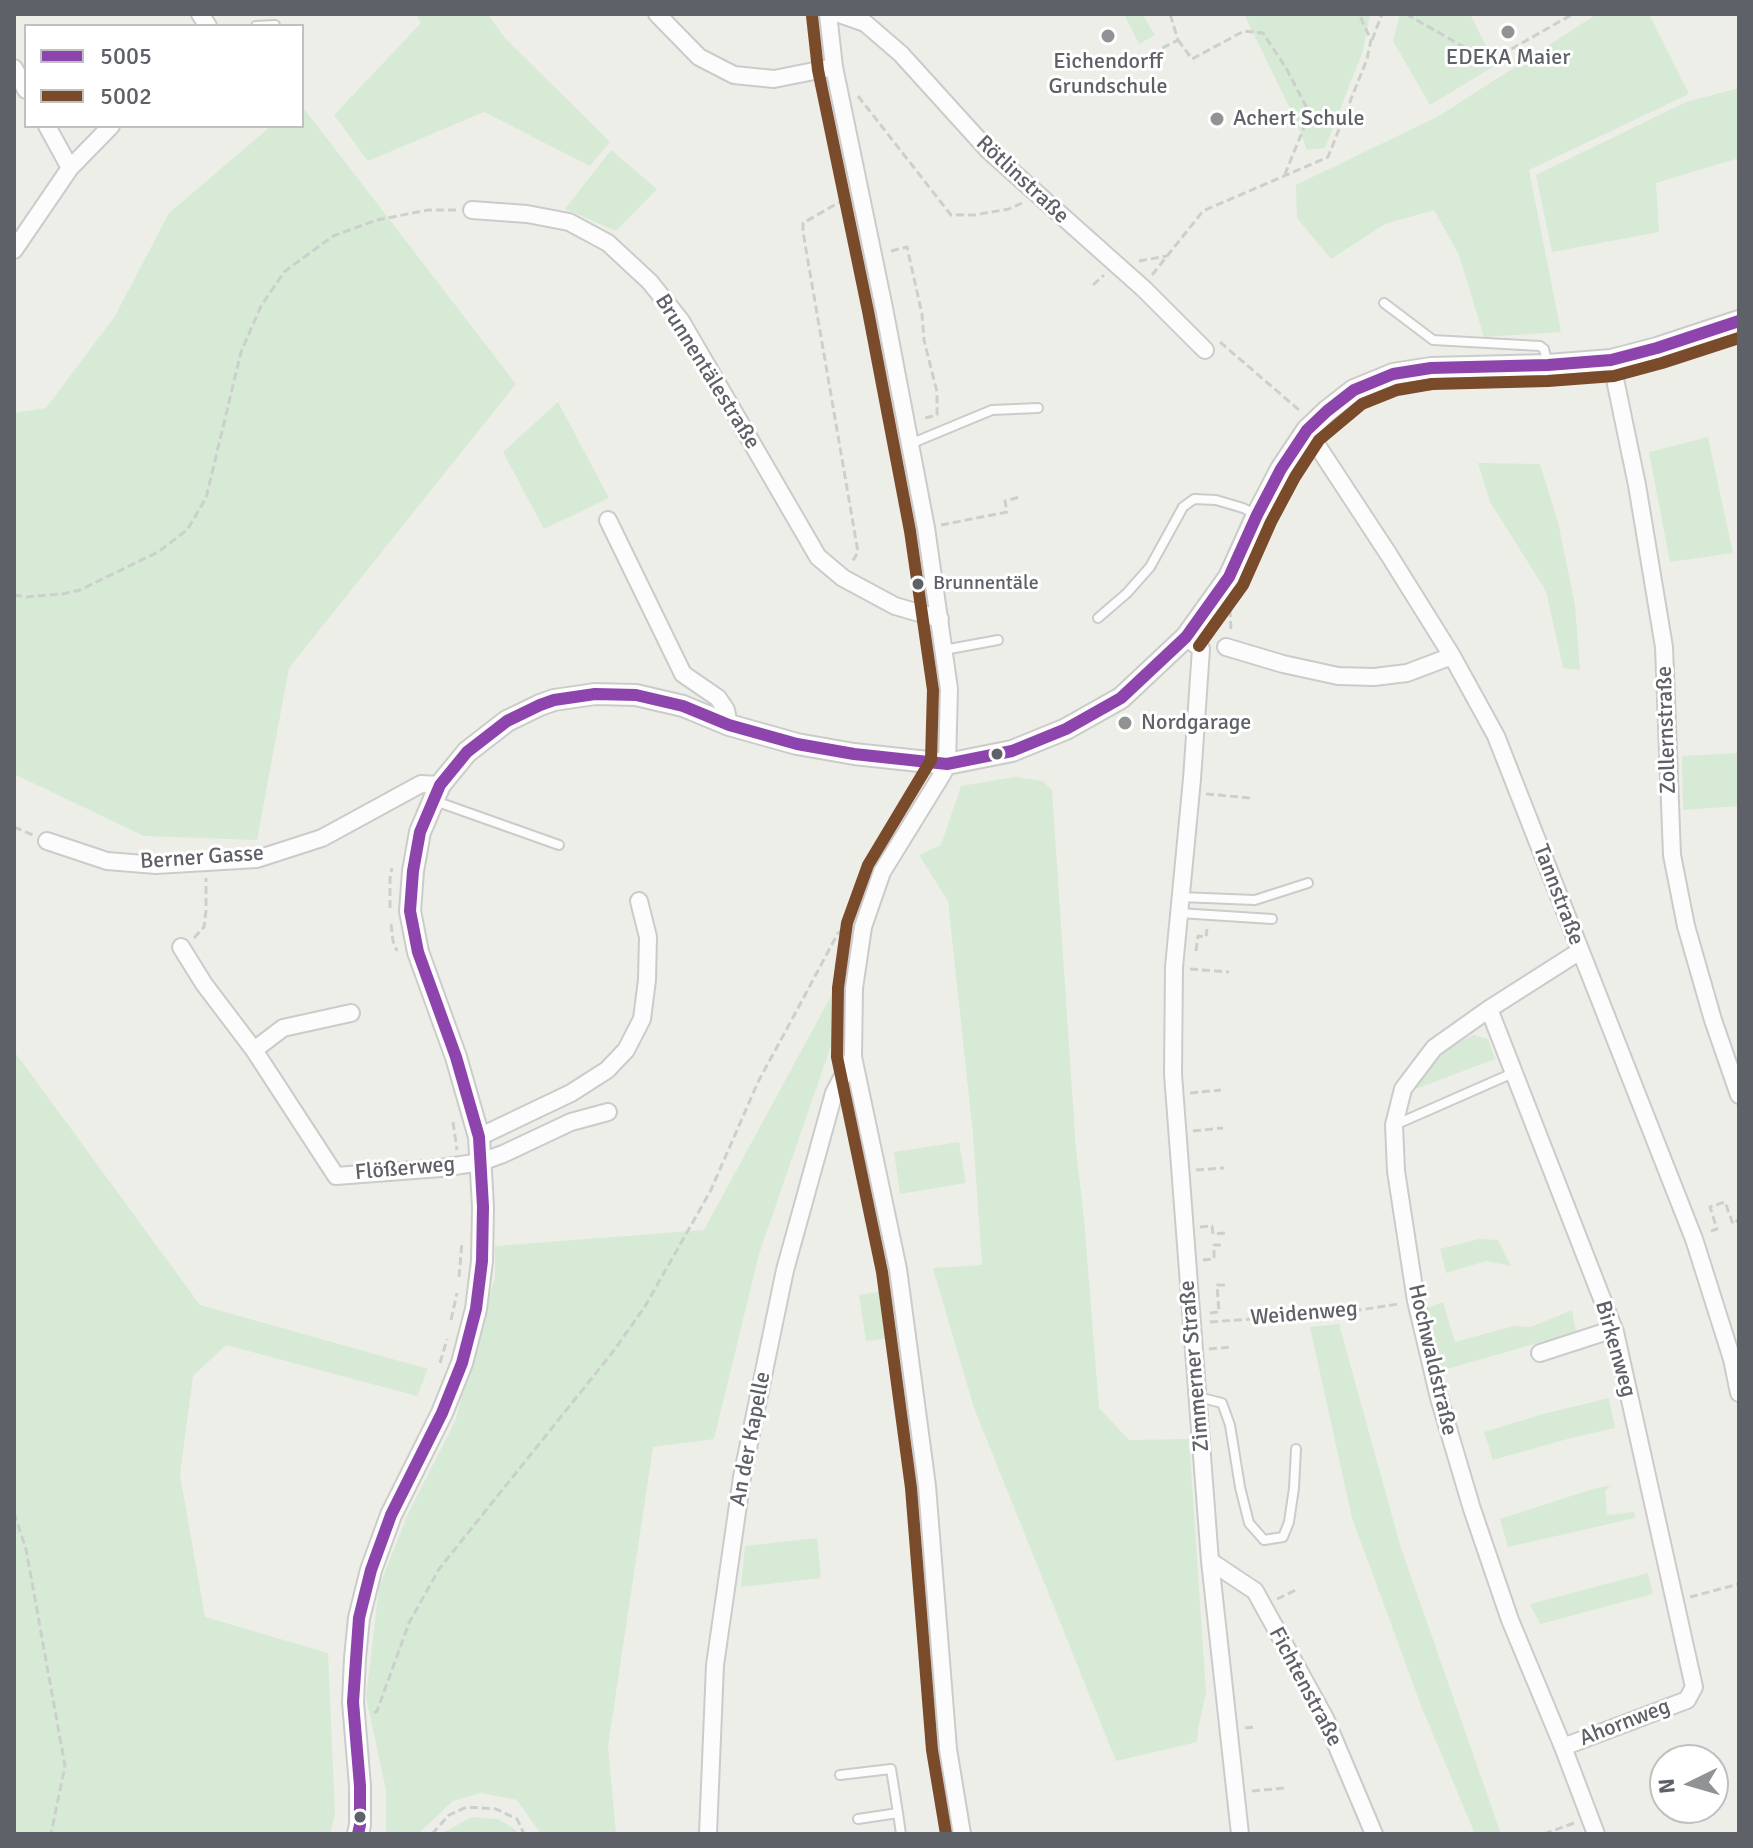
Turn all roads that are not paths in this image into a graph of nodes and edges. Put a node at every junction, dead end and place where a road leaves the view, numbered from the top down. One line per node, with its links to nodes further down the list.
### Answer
1 (657, 14): 4 (street)
2 (828, 14): 4 (street)
3 (839, 14): 14 (street, Rötlinstraße)
4 (834, 67): 19 (street)
5 (14, 68): 6 (street)
6 (24, 86)
7 (48, 128): 9 (street)
8 (109, 128): 9 (street)
9 (70, 168): 11 (street)
10 (472, 210): 23 (street, Brunnentälestraße)
11 (14, 250)
12 (1384, 303): 16 (lane)
13 (1739, 321): 15 (street)
14 (1205, 350)
15 (1611, 360): 16 (street); 45 (street, Zollernstraße)
16 (1548, 365): 18 (street)
17 (1038, 408): 19 (lane)
18 (1304, 420): 20 (street); 28 (street, Tannstraße)
19 (910, 444): 23 (street)
20 (1257, 515): 22 (lane); 24 (street)
21 (608, 520): 29 (street)
22 (1098, 618)
23 (940, 619): 27 (street)
24 (1186, 637): 30 (street); 36 (street, Zimmerner Straße)
25 (998, 640): 27 (lane)
26 (1226, 647): 28 (street)
27 (944, 650): 30 (street)
28 (1452, 656): 39 (street, Tannstraße)
29 (729, 725): 30 (street); 31 (street)
30 (947, 764): 43 (street)
31 (437, 793): 32 (street, Berner Gasse); 33 (lane); 48 (street)
32 (47, 841)
33 (559, 845)
34 (1308, 883): 36 (lane)
35 (639, 901): 48 (street)
36 (1179, 905): 37 (lane); 53 (street, Zimmerner Straße)
37 (1272, 919)
38 (181, 947): 42 (street, Flößerweg)
39 (1580, 951): 40 (street, Hochwaldstraße); 52 (street, Tannstraße)
40 (1489, 1009): 44 (street, Birkenweg); 47 (street, Hochwaldstraße)
41 (351, 1013): 42 (street)
42 (254, 1050): 49 (street, Flößerweg)
43 (853, 1057): 62 (street, An der Kapelle); 64 (street)
44 (1513, 1073): 47 (lane); 50 (street, Birkenweg)
45 (1739, 1095)
46 (608, 1112): 49 (street, Flößerweg)
47 (1394, 1125): 57 (street, Hochwaldstraße)
48 (479, 1137): 49 (street)
49 (481, 1162): 61 (street)
50 (1614, 1329): 51 (street); 56 (street, Birkenweg)
51 (1540, 1353)
52 (1739, 1393)
53 (1198, 1397): 54 (lane); 55 (street, Zimmerner Straße)
54 (1296, 1449)
55 (1210, 1561): 65 (street, Zimmerner Straße); 66 (street, Fichtenstraße)
56 (1687, 1700): 57 (street, Ahornweg)
57 (1563, 1747): 67 (street, Hochwaldstraße)
58 (840, 1775): 59 (lane)
59 (898, 1813): 60 (lane); 63 (lane)
60 (858, 1819)
61 (358, 1834)
62 (708, 1834)
63 (901, 1834)
64 (962, 1834)
65 (1240, 1834)
66 (1374, 1834)
67 (1596, 1834)

